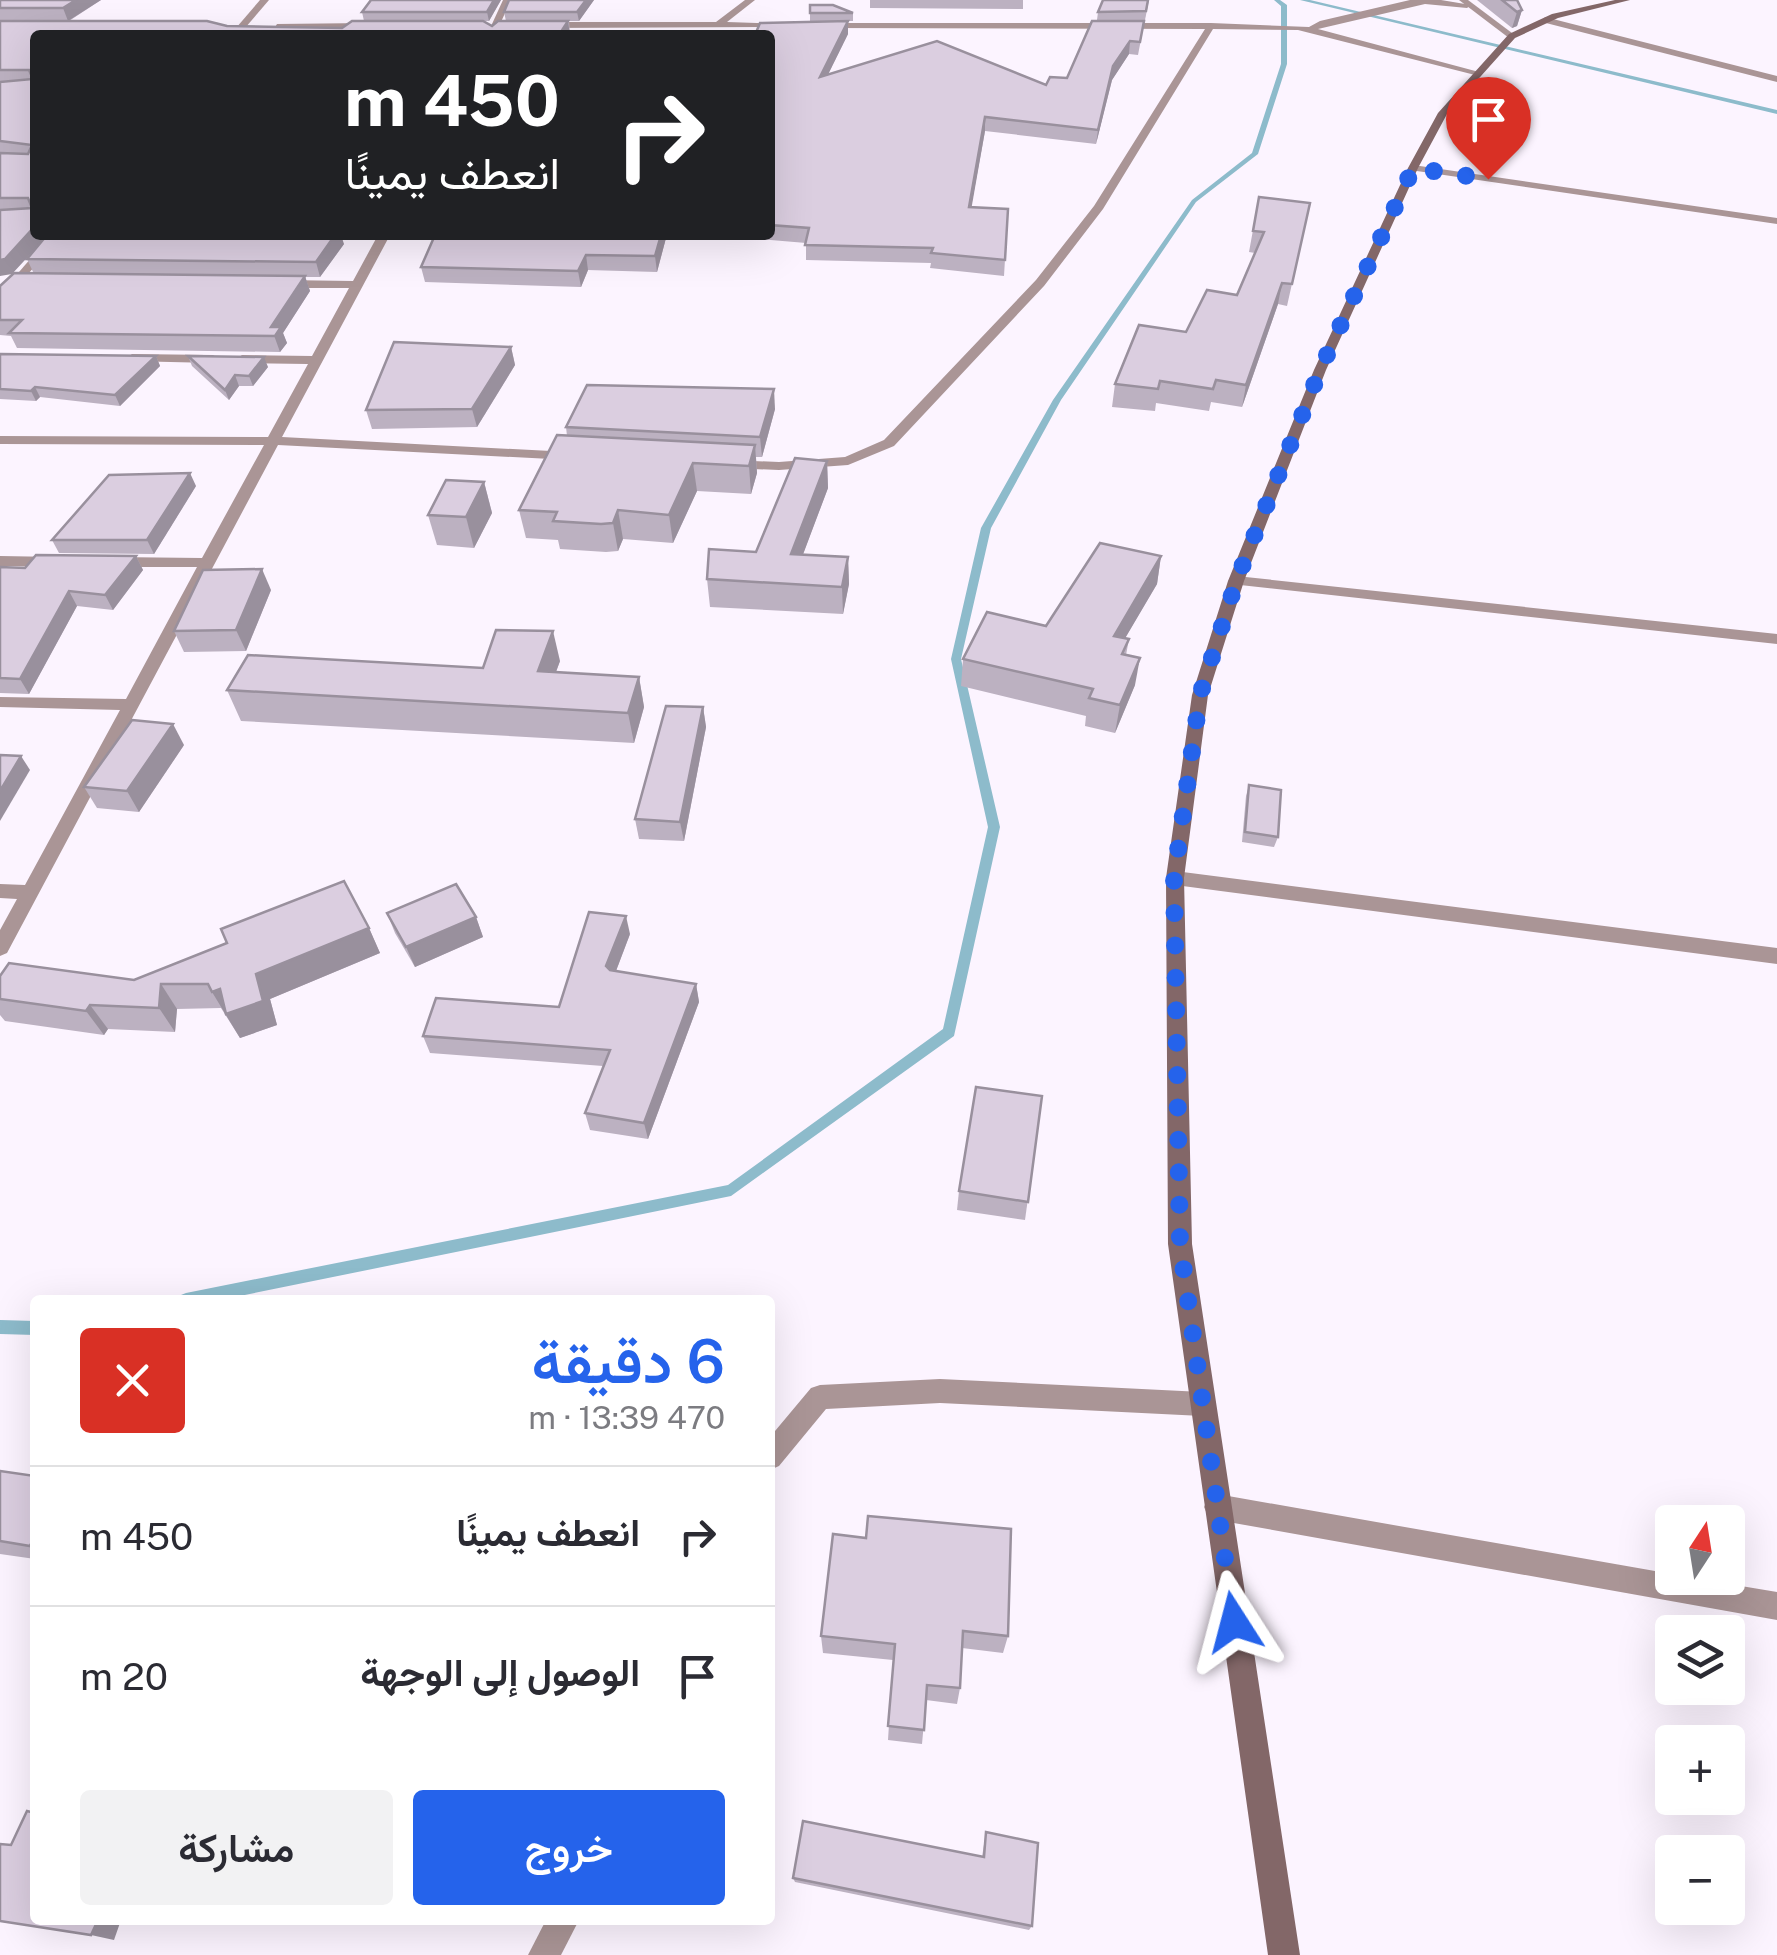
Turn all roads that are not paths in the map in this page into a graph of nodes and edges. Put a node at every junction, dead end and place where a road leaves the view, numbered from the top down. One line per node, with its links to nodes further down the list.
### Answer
1 (265, 0): 19 (street)
2 (508, 0): 21 (street)
3 (752, 0): 9 (street)
4 (1410, 0): 6 (street)
5 (1626, 0): 8 (main road)
6 (1426, 1): 7 (street); 22 (street)
7 (1465, 2): 23 (street)
8 (1545, 20): 23 (main road); 25 (street)
9 (717, 24): 10 (street); 13 (street)
10 (796, 24)
11 (816, 24): 16 (street)
12 (514, 25): 21 (street)
13 (533, 25)
14 (378, 26): 20 (street)
15 (476, 26): 21 (street)
16 (1212, 26): 22 (street); 41 (street)
17 (222, 28): 18 (street)
18 (232, 30)
19 (238, 30)
20 (265, 30)
21 (493, 30)
22 (1312, 30): 24 (street)
23 (1505, 43): 24 (main road)
24 (1476, 74): 26 (main road)
25 (1777, 80)
26 (1413, 168): 27 (lane); 46 (main road)
27 (1777, 221)
28 (53, 240): 31 (street)
29 (381, 240): 34 (street)
30 (0, 281): 31 (street)
31 (18, 281): 32 (street); 35 (street)
32 (38, 282)
33 (257, 284): 34 (street)
34 (357, 285): 37 (street)
35 (0, 301)
36 (119, 358): 37 (street)
37 (317, 360): 39 (street)
38 (0, 440): 39 (street)
39 (274, 441): 40 (street); 45 (street)
40 (585, 457)
41 (721, 464)
42 (0, 561): 43 (street)
43 (76, 562)
44 (94, 562): 45 (street)
45 (208, 563): 49 (street)
46 (1236, 582): 47 (street); 50 (main road)
47 (1777, 639)
48 (0, 702): 49 (street)
49 (133, 704): 52 (street)
50 (1174, 878): 54 (street); 55 (main road)
51 (0, 891): 52 (street)
52 (30, 892): 53 (street)
53 (0, 948)
54 (1777, 956)
55 (1202, 1404): 56 (street); 57 (main road)
56 (775, 1451)
57 (1217, 1508): 58 (street); 61 (main road)
58 (1777, 1606)
59 (560, 1925): 60 (street)
60 (544, 1955)
61 (1284, 1955)

